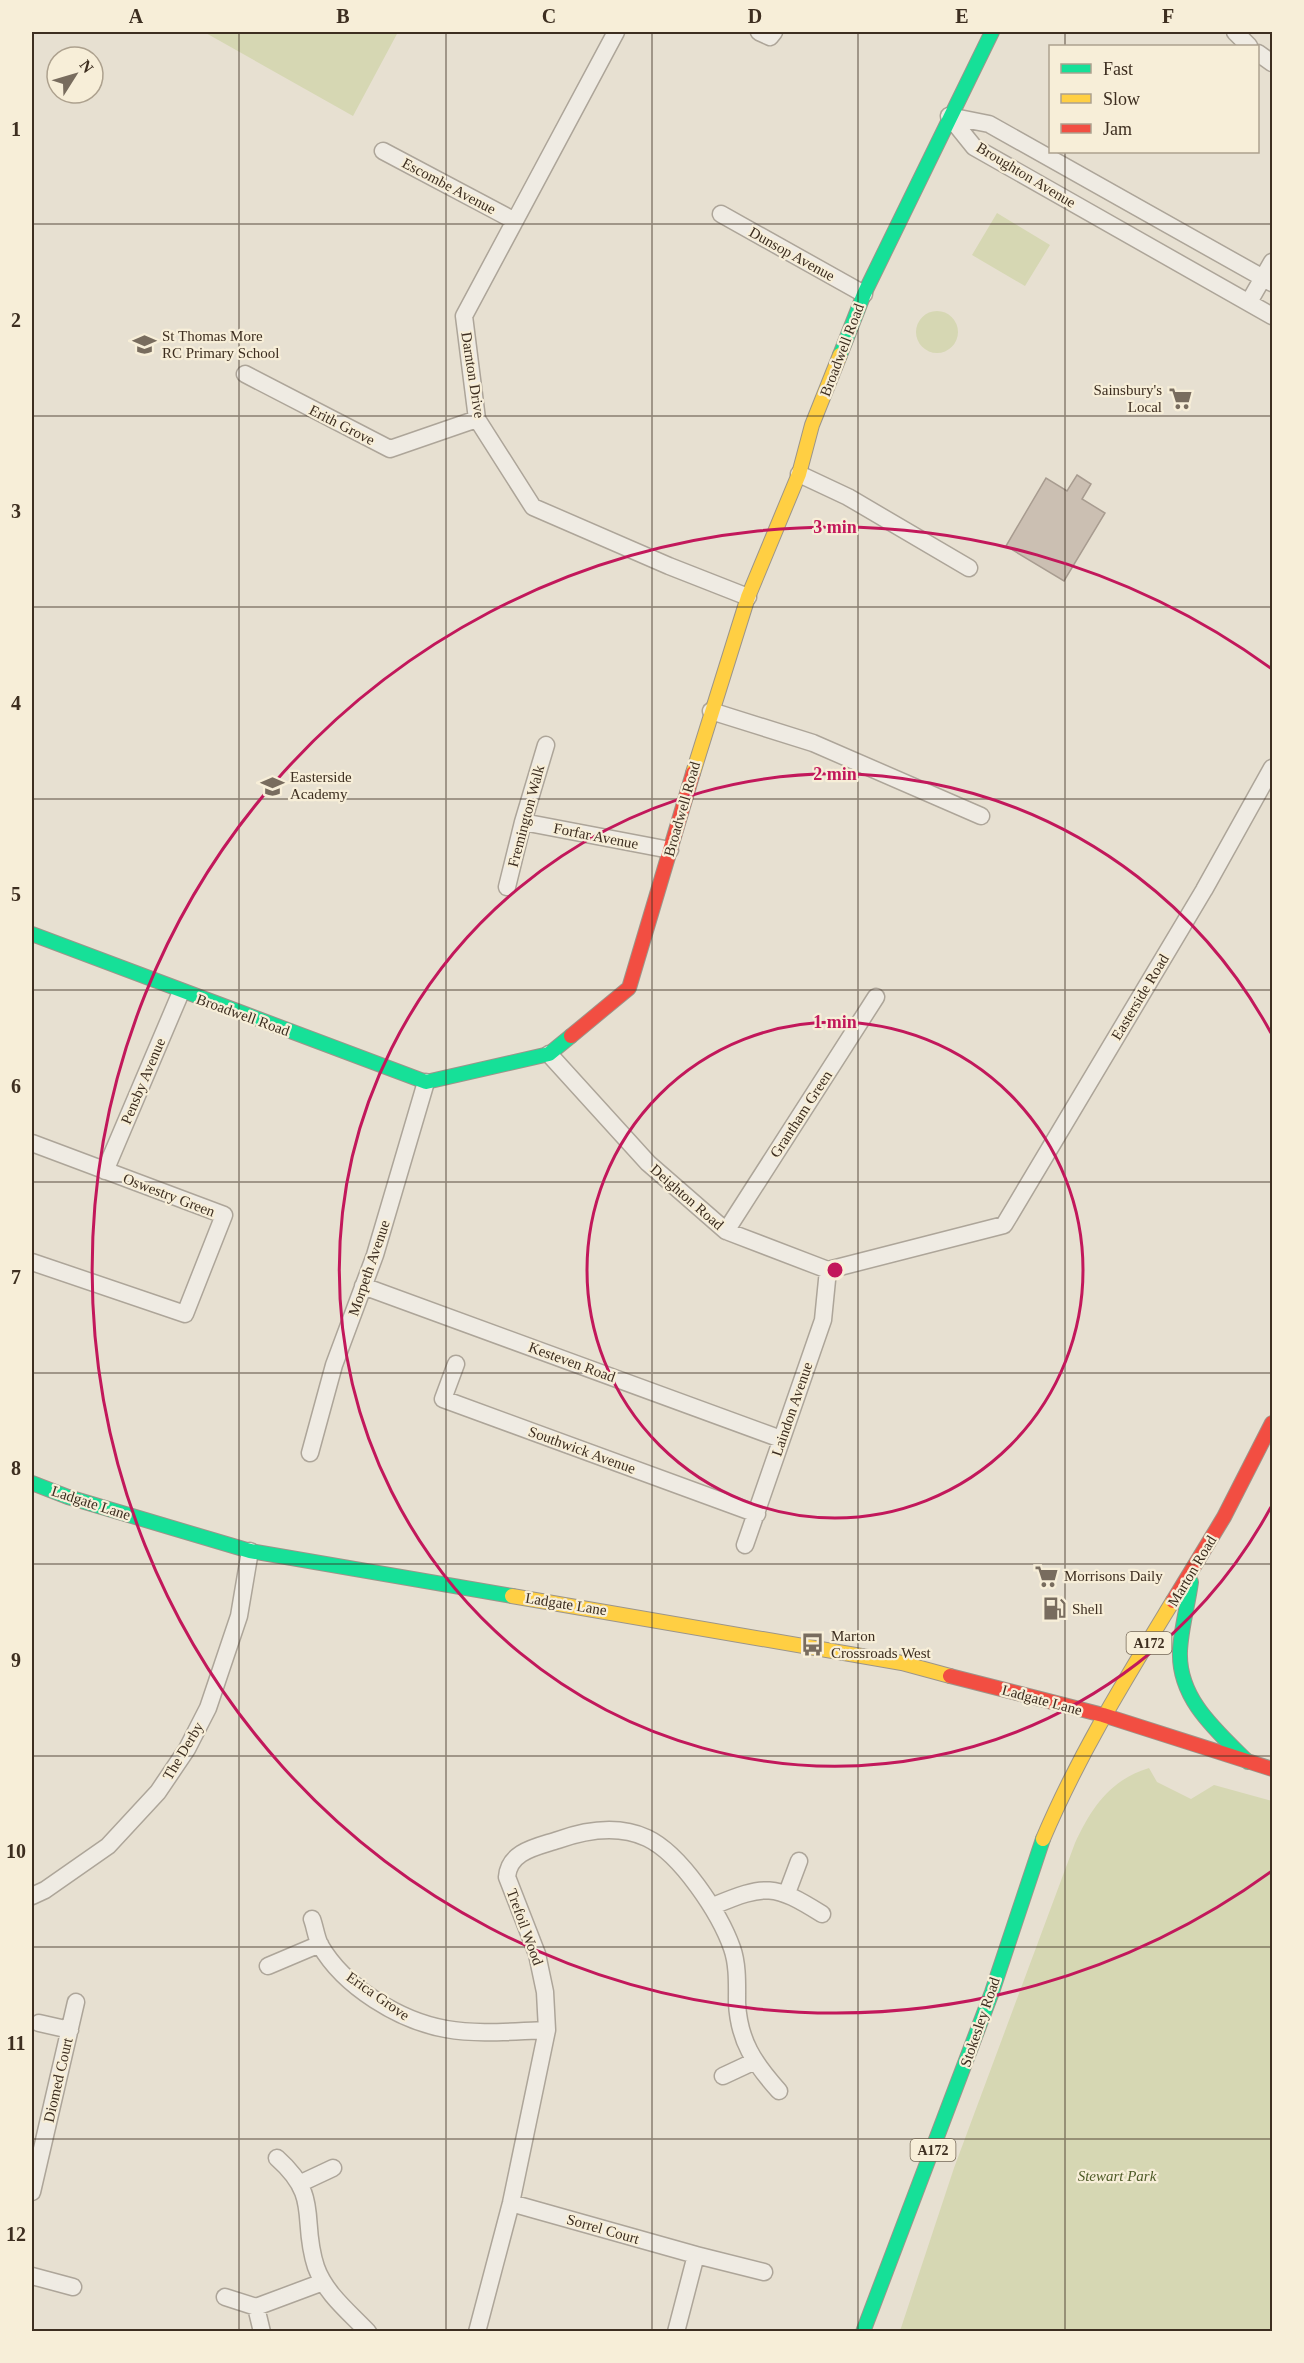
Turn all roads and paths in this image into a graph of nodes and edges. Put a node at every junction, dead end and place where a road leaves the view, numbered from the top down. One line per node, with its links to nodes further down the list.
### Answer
1 (616, 32): 12 (street, Darnton Drive)
2 (759, 32): 3 (street)
3 (774, 32)
4 (992, 32): 9 (main road, Broadwell Road)
5 (1235, 32): 6 (street)
6 (1248, 45)
7 (1259, 54): 8 (street)
8 (1272, 63)
9 (949, 116): 14 (street, Broughton Avenue); 15 (main road, Broadwell Road); 16 (street, Broughton Avenue)
10 (383, 151): 12 (street, Escombe Avenue)
11 (721, 214): 15 (street, Dunsop Avenue)
12 (515, 221): 19 (street, Darnton Drive)
13 (1272, 262): 14 (street)
14 (1268, 280): 16 (street)
15 (864, 294): 20 (main road, Broadwell Road)
16 (1249, 302): 17 (street, Broughton Avenue)
17 (1272, 316)
18 (244, 374): 19 (street, Erith Grove)
19 (477, 419): 22 (street, Darnton Drive)
20 (799, 474): 21 (street); 22 (main road, Broadwell Road)
21 (969, 568)
22 (748, 597): 23 (main road, Broadwell Road)
23 (711, 711): 26 (street); 28 (main road, Broadwell Road)
24 (546, 745): 27 (street, Fremington Walk)
25 (1272, 768): 39 (street, Easterside Road)
26 (981, 816)
27 (523, 822): 28 (street, Forfar Avenue); 29 (street, Fremington Walk)
28 (670, 850): 33 (main road, Broadwell Road)
29 (507, 887)
30 (32, 934): 31 (main road, Broadwell Road)
31 (181, 992): 34 (main road, Broadwell Road); 36 (street, Pensby Avenue)
32 (876, 997): 37 (street, Grantham Green)
33 (549, 1054): 34 (main road, Broadwell Road); 37 (street, Deighton Road)
34 (426, 1082): 40 (street, Morpeth Avenue)
35 (32, 1143): 36 (street, Oswestry Green)
36 (105, 1171): 38 (street, Oswestry Green)
37 (726, 1231): 39 (street, Deighton Road)
38 (32, 1262)
39 (828, 1270): 43 (street, Laindon Avenue)
40 (363, 1286): 43 (street, Kesteven Road); 44 (street, Morpeth Avenue)
41 (456, 1365): 46 (street, Southwick Avenue)
42 (1272, 1423): 49 (main road, Marton Road / A172)
43 (781, 1439): 46 (street, Laindon Avenue)
44 (310, 1453)
45 (32, 1483): 48 (main road, Ladgate Lane)
46 (757, 1514): 47 (street, Laindon Avenue)
47 (745, 1545)
48 (250, 1551): 50 (main road, Ladgate Lane); 55 (street, The Derby)
49 (1193, 1570): 50 (main road, Marton Road / A172); 51 (main road, A172)
50 (1103, 1715): 51 (main road, Ladgate Lane); 84 (main road, Stokesley Road / A172)
51 (1248, 1762): 52 (main road, Ladgate Lane)
52 (1272, 1768)
53 (799, 1861): 54 (street)
54 (787, 1893): 56 (street); 57 (street)
55 (32, 1896)
56 (713, 1906): 64 (street, Trefoil Wood); 65 (street, Trefoil Wood)
57 (822, 1914)
58 (312, 1919): 59 (street, Erica Grove)
59 (320, 1944): 60 (street); 64 (street, Erica Grove)
60 (268, 1966)
61 (76, 2002): 63 (street, Diomed Court)
62 (39, 2023): 63 (street)
63 (70, 2030): 71 (street, Diomed Court)
64 (547, 2030): 72 (street, Trefoil Wood)
65 (753, 2062): 66 (street); 67 (street, Trefoil Wood)
66 (723, 2076)
67 (779, 2091)
68 (277, 2158): 70 (street)
69 (333, 2168): 70 (street)
70 (301, 2183): 76 (street)
71 (32, 2192)
72 (511, 2203): 73 (street, Sorrel Court); 82 (street, Trefoil Wood)
73 (696, 2255): 74 (street, Sorrel Court); 83 (street)
74 (764, 2272)
75 (32, 2276): 77 (street)
76 (323, 2282): 79 (street); 81 (street)
77 (73, 2287)
78 (225, 2297): 79 (street)
79 (256, 2307): 80 (street)
80 (262, 2331)
81 (368, 2331)
82 (477, 2331)
83 (676, 2331)
84 (862, 2331)

